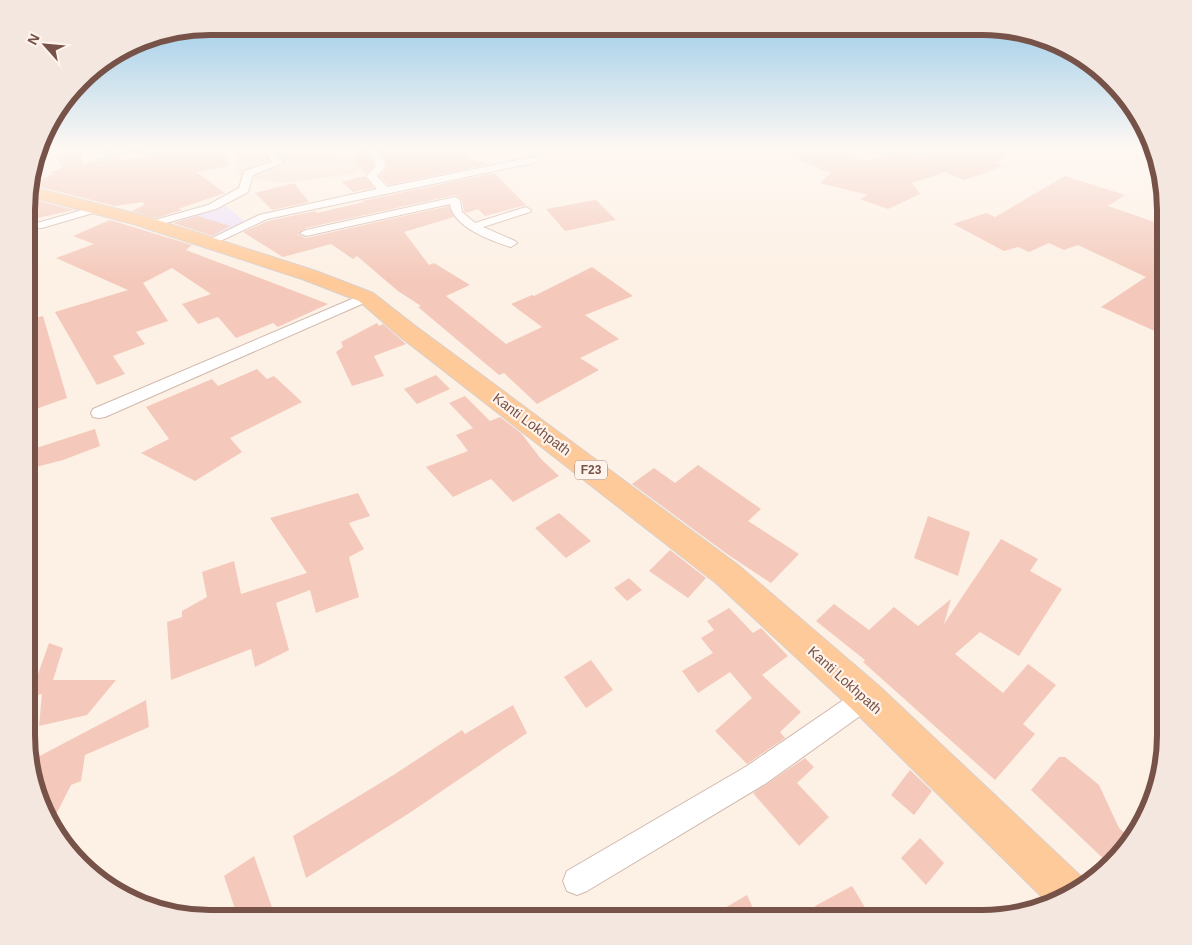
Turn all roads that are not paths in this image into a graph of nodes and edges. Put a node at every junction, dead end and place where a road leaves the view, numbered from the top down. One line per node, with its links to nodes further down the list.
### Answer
1 (242, 191): 9 (street)
2 (379, 191): 13 (street)
3 (409, 191): 5 (street)
4 (433, 191): 5 (street)
5 (430, 192): 11 (street); 12 (street)
6 (36, 193): 7 (main road, Kanti Lokhpath / F23)
7 (96, 209): 9 (main road, Kanti Lokhpath / F23); 10 (street)
8 (526, 210): 11 (street)
9 (152, 224): 13 (main road, Kanti Lokhpath / F23)
10 (35, 225)
11 (473, 227): 14 (street)
12 (306, 233)
13 (210, 242): 15 (main road, Kanti Lokhpath / F23)
14 (511, 243)
15 (366, 297): 16 (street); 17 (main road, Kanti Lokhpath / F23)
16 (99, 413)
17 (866, 698): 18 (street); 19 (main road, Kanti Lokhpath / F23)
18 (577, 881)
19 (1065, 889)

